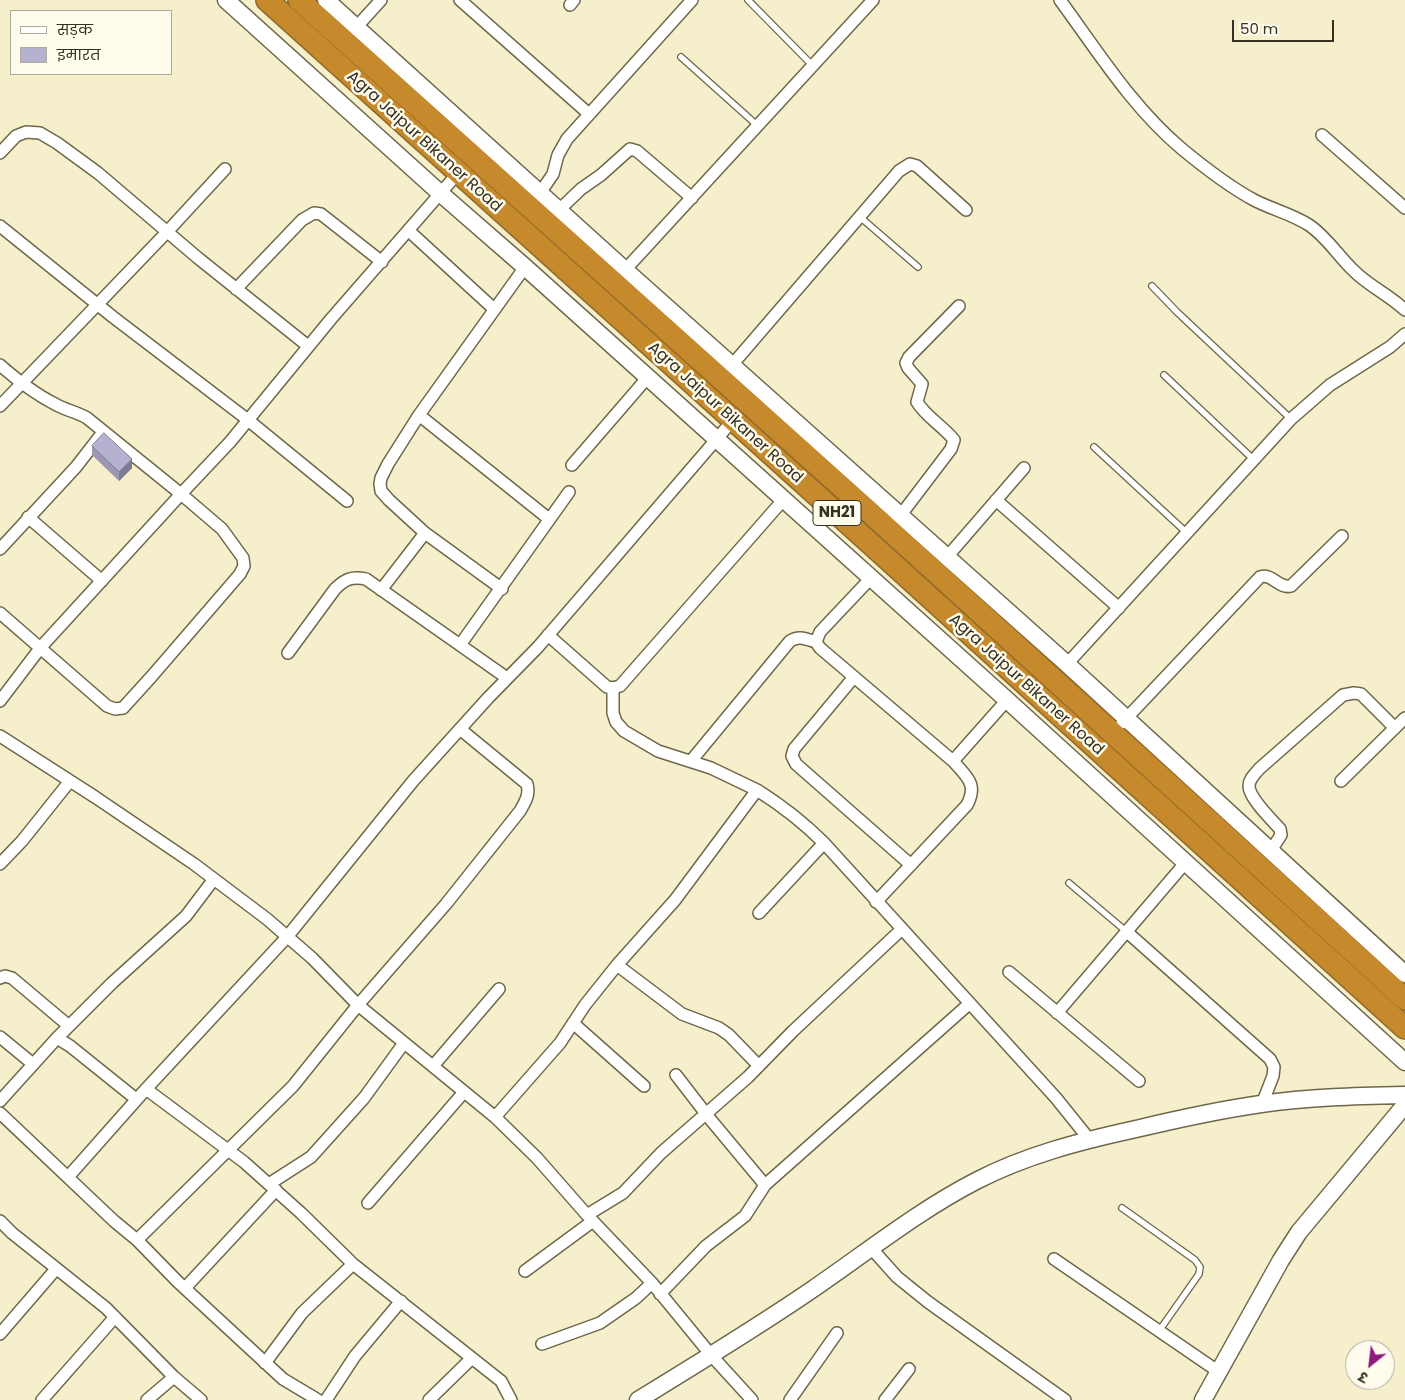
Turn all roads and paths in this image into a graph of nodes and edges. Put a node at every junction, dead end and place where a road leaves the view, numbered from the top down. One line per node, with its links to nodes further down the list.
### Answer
1 (226, 0): 20 (street)
2 (267, 0): 19 (highway, Agra Jaipur Bikaner Road / NH21)
3 (300, 0): 11 (highway, Agra Jaipur Bikaner Road / NH21)
4 (326, 0): 11 (street)
5 (381, 0): 11 (street)
6 (692, 0): 14 (street)
7 (748, 0): 13 (lane)
8 (873, 0): 13 (street)
9 (1060, 0): 39 (street)
10 (467, 2): 14 (street)
11 (350, 34): 21 (street); 89 (highway, Agra Jaipur Bikaner Road / NH21)
12 (680, 57): 15 (lane)
13 (813, 66): 15 (street)
14 (589, 114): 21 (street)
15 (758, 126): 22 (street)
16 (1322, 135): 23 (street)
17 (0, 153): 29 (street)
18 (225, 169): 29 (street)
19 (458, 173): 20 (street); 51 (highway, Agra Jaipur Bikaner Road / NH21)
20 (440, 193): 28 (street); 31 (street)
21 (540, 193): 24 (street)
22 (692, 198): 24 (street); 33 (street)
23 (1405, 208)
24 (559, 210): 33 (street)
25 (966, 210): 26 (street)
26 (860, 217): 32 (lane); 42 (street)
27 (0, 226): 36 (street)
28 (409, 231): 30 (street); 38 (street)
29 (168, 232): 35 (street); 36 (street)
30 (382, 262): 35 (street); 41 (street)
31 (525, 267): 38 (street); 45 (street)
32 (918, 267)
33 (625, 270): 42 (street)
34 (1152, 286): 49 (lane)
35 (236, 290): 41 (street)
36 (97, 304): 46 (street); 50 (street)
37 (959, 306): 63 (street)
38 (494, 309): 48 (street)
39 (1405, 310)
40 (1405, 334): 49 (street)
41 (308, 346): 50 (street)
42 (732, 365): 63 (street)
43 (0, 366): 46 (street)
44 (1164, 375): 55 (lane)
45 (648, 377): 53 (street); 56 (street)
46 (22, 384): 47 (street); 52 (street)
47 (0, 406)
48 (419, 415): 65 (street); 67 (street)
49 (1291, 419): 55 (street)
50 (248, 420): 59 (street); 62 (street)
51 (733, 420): 53 (street); 121 (highway, Agra Jaipur Bikaner Road / NH21)
52 (104, 432): 59 (street); 64 (street)
53 (717, 440): 60 (street); 77 (street)
54 (1094, 447): 66 (lane)
55 (1254, 460): 66 (street)
56 (572, 466)
57 (1024, 468): 61 (street)
58 (569, 492): 65 (street)
59 (181, 494): 72 (street); 80 (street)
60 (784, 499): 71 (street); 85 (street)
61 (996, 500): 70 (street); 75 (street)
62 (347, 501)
63 (900, 516): 70 (street)
64 (28, 517): 69 (street); 72 (street)
65 (549, 519): 73 (street)
66 (1188, 532): 75 (street)
67 (425, 533): 73 (street); 74 (street)
68 (1342, 536): 89 (street)
69 (0, 549)
70 (947, 557): 82 (street)
71 (871, 578): 78 (street); 87 (street)
72 (102, 581): 80 (street)
73 (502, 589): 79 (street)
74 (381, 590): 79 (street); 81 (street)
75 (1119, 608): 82 (street)
76 (0, 613): 80 (street)
77 (548, 635): 83 (street); 85 (street)
78 (816, 642): 84 (street); 93 (street)
79 (460, 645): 83 (street)
80 (41, 647): 86 (street)
81 (288, 653)
82 (1067, 664): 89 (street)
83 (507, 678): 91 (street)
84 (854, 678): 94 (street); 102 (street)
85 (613, 688): 93 (street)
86 (0, 700)
87 (1007, 700): 94 (street); 100 (street)
88 (1405, 718): 90 (street)
89 (1119, 726): 99 (street); 115 (highway, Agra Jaipur Bikaner Road / NH21)
90 (1395, 728): 96 (street); 99 (street)
91 (460, 729): 109 (street); 117 (street)
92 (0, 736): 95 (street)
93 (691, 761): 97 (street)
94 (953, 761): 102 (street)
95 (70, 781): 101 (street); 103 (street)
96 (1341, 781)
97 (757, 790): 98 (street); 110 (street)
98 (824, 844): 105 (street); 106 (street)
99 (1270, 852): 112 (street)
100 (1186, 862): 108 (street); 125 (street)
101 (0, 864)
102 (911, 865): 105 (street)
103 (214, 879): 109 (street); 120 (street)
104 (1069, 883): 108 (lane)
105 (876, 902): 107 (street)
106 (759, 913)
107 (902, 929): 116 (street); 128 (street)
108 (1127, 932): 118 (street); 137 (street)
109 (287, 937): 117 (street); 132 (street)
110 (617, 965): 119 (street); 128 (street)
111 (1009, 972): 118 (street)
112 (1405, 974)
113 (0, 978): 120 (street)
114 (498, 989): 127 (street)
115 (1405, 999)
116 (969, 1004): 142 (street); 145 (street)
117 (358, 1006): 124 (street); 143 (street)
118 (1057, 1013): 130 (street)
119 (573, 1023): 131 (street); 141 (street)
120 (69, 1026): 123 (street)
121 (1405, 1028)
122 (0, 1037): 126 (street)
123 (57, 1038): 126 (street); 135 (street)
124 (404, 1043): 127 (street); 146 (street)
125 (1405, 1062)
126 (33, 1064): 136 (street)
127 (432, 1066): 133 (street)
128 (759, 1066): 140 (street)
129 (676, 1074): 140 (street)
130 (1138, 1081)
131 (644, 1086)
132 (146, 1089): 135 (street); 143 (street)
133 (464, 1092): 141 (street); 147 (street)
134 (1405, 1095): 137 (street)
135 (136, 1099): 144 (street)
136 (0, 1100)
137 (1262, 1104): 142 (street)
138 (1405, 1105): 170 (street)
139 (0, 1113): 144 (street)
140 (706, 1114): 145 (street); 149 (street)
141 (495, 1117): 149 (street)
142 (1089, 1139): 152 (street)
143 (228, 1150): 146 (street); 151 (street)
144 (68, 1177): 151 (street)
145 (765, 1185): 159 (street)
146 (272, 1187): 154 (street); 158 (street)
147 (368, 1203)
148 (1122, 1208): 162 (lane)
149 (590, 1218): 156 (street); 157 (street)
150 (0, 1221): 155 (street)
151 (137, 1240): 158 (street)
152 (872, 1249): 166 (street); 183 (street)
153 (1054, 1259): 162 (street)
154 (353, 1264): 160 (street); 168 (street)
155 (56, 1269): 161 (street); 164 (street)
156 (524, 1271)
157 (652, 1284): 159 (street); 165 (street)
158 (185, 1288): 168 (street)
159 (660, 1294): 166 (street)
160 (401, 1301): 167 (street); 177 (street)
161 (115, 1317): 171 (street); 173 (street)
162 (1159, 1331): 170 (street)
163 (837, 1333): 181 (street)
164 (0, 1334)
165 (542, 1344)
166 (711, 1355): 172 (street); 180 (street)
167 (472, 1358): 178 (street); 179 (street)
168 (265, 1363): 176 (street)
169 (909, 1369): 182 (street)
170 (1219, 1372): 184 (street)
171 (174, 1377): 174 (street); 175 (street)
172 (749, 1399)
173 (42, 1400)
174 (147, 1400)
175 (201, 1400)
176 (318, 1400)
177 (326, 1400)
178 (429, 1400)
179 (510, 1400)
180 (638, 1400)
181 (790, 1400)
182 (885, 1400)
183 (1065, 1400)
184 (1203, 1400)

